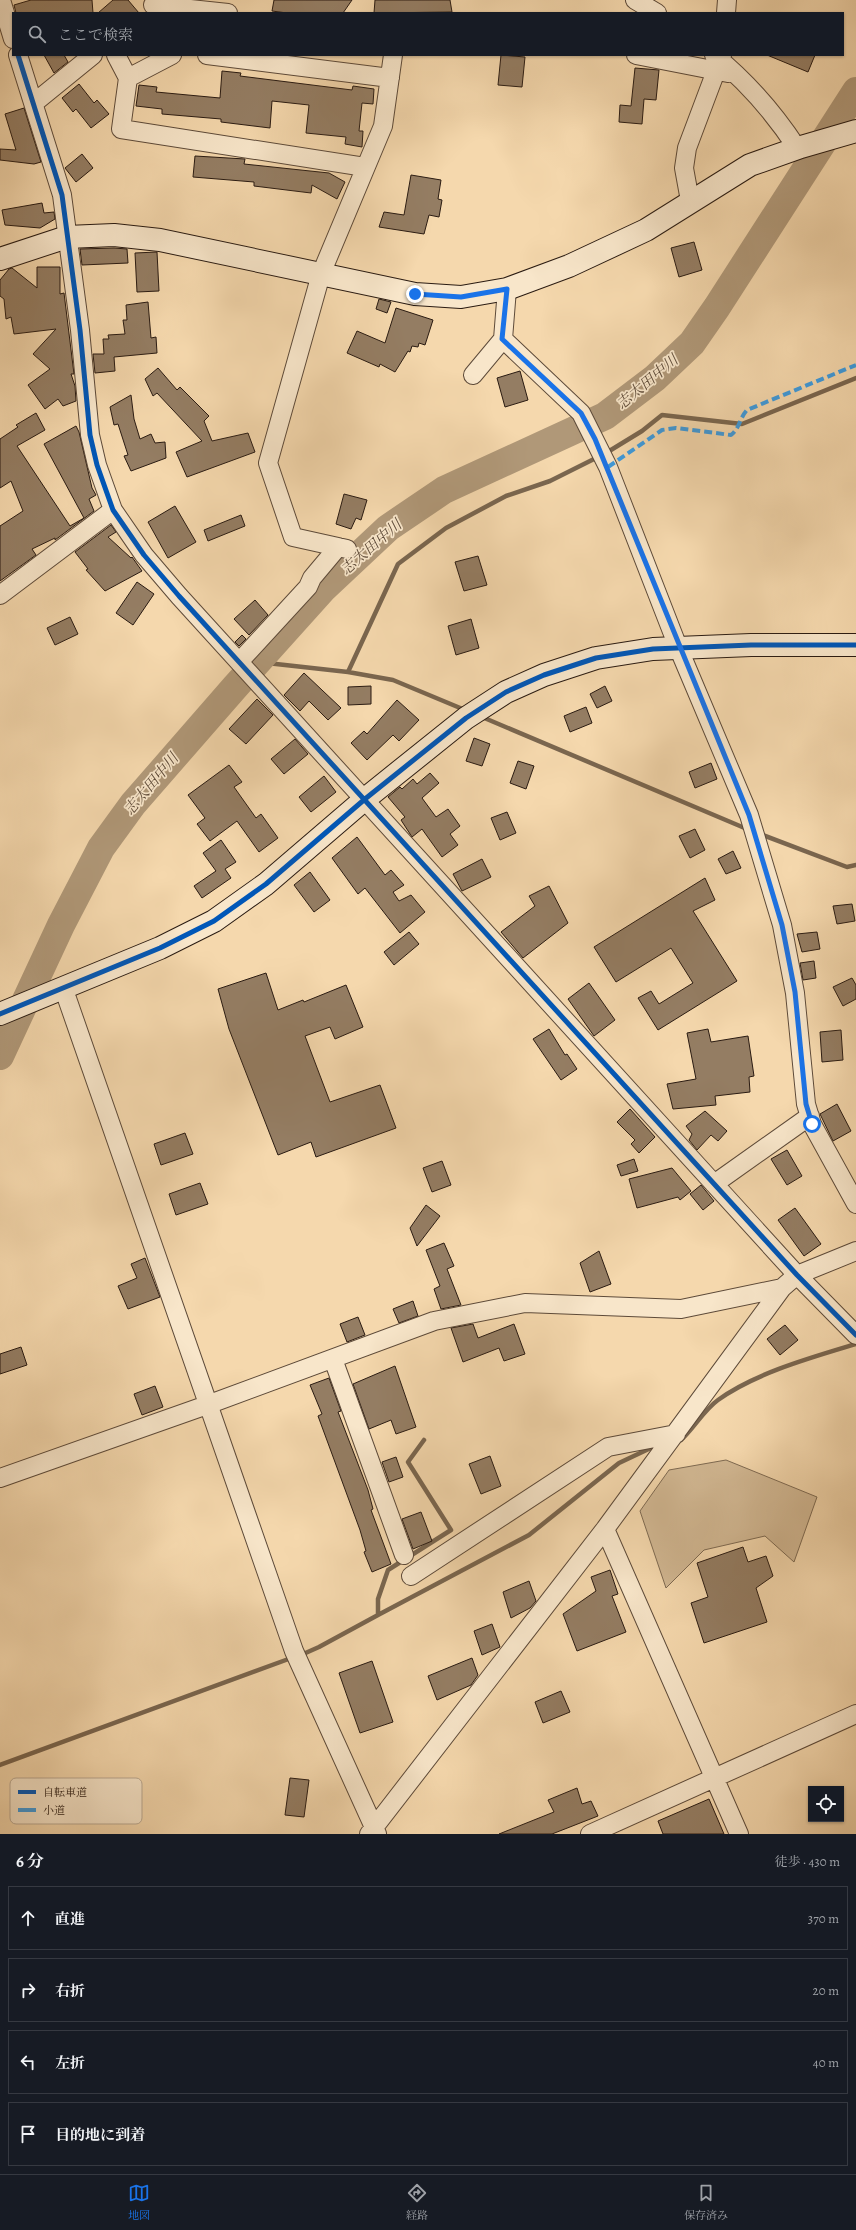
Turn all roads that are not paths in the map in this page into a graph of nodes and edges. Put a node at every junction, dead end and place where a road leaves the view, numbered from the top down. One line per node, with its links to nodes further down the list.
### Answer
1 (1, 0): 8 (street)
2 (635, 0): 6 (street)
3 (727, 0): 7 (street)
4 (153, 6): 5 (street)
5 (217, 12)
6 (655, 12)
7 (726, 12)
8 (12, 35)
9 (18, 56): 19 (street)
10 (91, 56): 19 (street)
11 (117, 56): 17 (street)
12 (170, 56): 17 (street)
13 (215, 56): 18 (street)
14 (393, 56): 18 (street)
15 (652, 56): 16 (street)
16 (718, 60): 21 (street); 23 (street)
17 (128, 78): 22 (street)
18 (390, 78): 22 (street)
19 (34, 103): 24 (street)
20 (851, 132): 21 (street)
21 (799, 147): 23 (street)
22 (365, 167): 26 (street)
23 (690, 200): 27 (street)
24 (67, 237): 25 (street); 26 (street); 30 (street)
25 (0, 259)
26 (321, 274): 27 (street); 34 (street)
27 (507, 289): 28 (street)
28 (502, 339): 29 (street); 33 (street)
29 (473, 376)
30 (113, 510): 31 (street); 34 (street)
31 (0, 595)
32 (856, 645): 33 (street)
33 (678, 647): 35 (street); 38 (street)
34 (241, 664): 35 (street)
35 (365, 799): 36 (street); 39 (street)
36 (63, 987): 37 (street); 46 (street)
37 (0, 1014)
38 (810, 1116): 39 (street); 40 (street)
39 (714, 1184): 42 (street)
40 (856, 1204)
41 (856, 1251): 42 (street)
42 (797, 1275): 43 (street); 44 (street)
43 (782, 1288): 45 (street); 47 (street)
44 (856, 1335)
45 (333, 1359): 46 (street); 50 (street)
46 (207, 1405): 48 (street); 54 (street)
47 (670, 1441): 49 (street); 51 (street)
48 (0, 1478)
49 (605, 1529): 53 (street); 54 (street)
50 (404, 1555)
51 (411, 1576)
52 (856, 1714): 53 (street)
53 (714, 1779): 55 (street); 56 (street)
54 (373, 1832)
55 (590, 1834)
56 (739, 1834)

